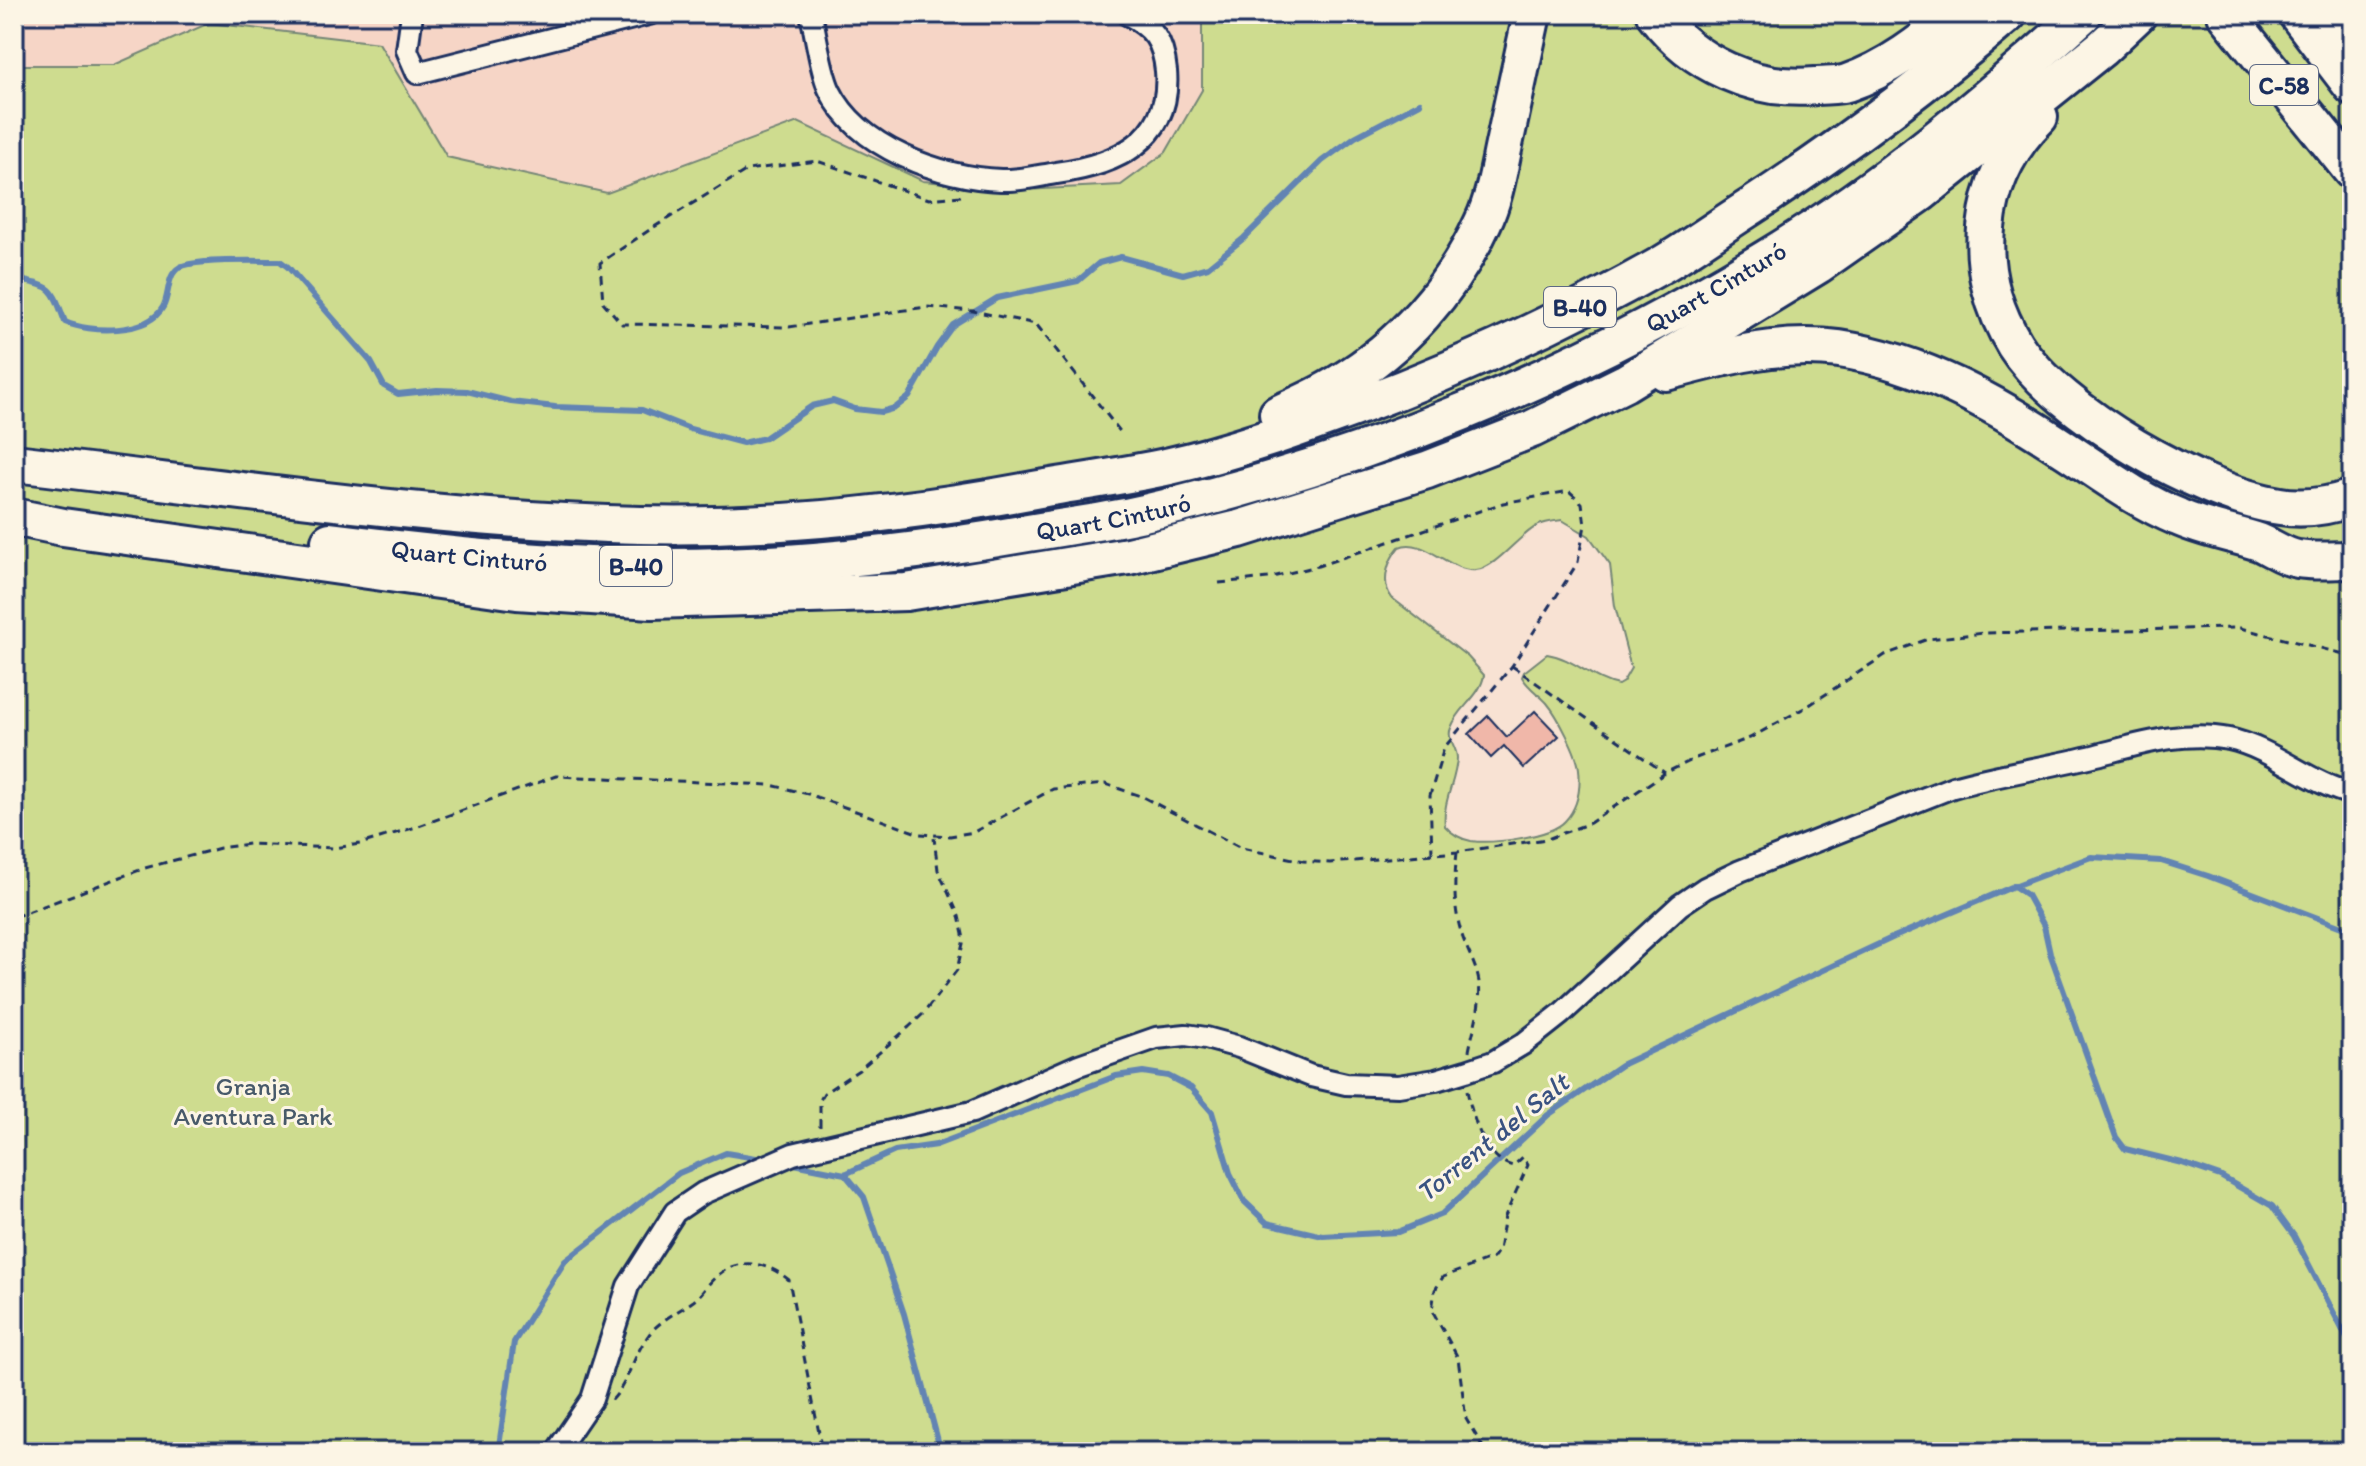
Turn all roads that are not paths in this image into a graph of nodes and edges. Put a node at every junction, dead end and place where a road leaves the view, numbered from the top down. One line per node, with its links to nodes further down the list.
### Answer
1 (412, 14): 2 (street)
2 (649, 14)
3 (811, 14): 4 (street)
4 (1127, 14)
5 (1532, 14): 20 (highway)
6 (1655, 14): 7 (highway)
7 (1956, 14)
8 (2008, 14): 20 (highway, Quart Cinturó / B-40)
9 (2083, 14): 22 (highway, Quart Cinturó / B-40)
10 (2138, 14): 15 (highway)
11 (2297, 14): 16 (highway)
12 (2340, 14): 14 (highway)
13 (2227, 15): 17 (highway, C-58)
14 (2352, 29)
15 (2102, 48): 18 (highway); 21 (highway)
16 (2352, 86)
17 (2348, 163)
18 (1625, 383): 23 (highway); 24 (highway)
19 (14, 463): 20 (highway, Quart Cinturó / B-40)
20 (1092, 479)
21 (2352, 498)
22 (14, 504)
23 (14, 517)
24 (2259, 542): 25 (highway); 26 (highway)
25 (2352, 543)
26 (2352, 560)
27 (2352, 794): 28 (street)
28 (556, 1452)

